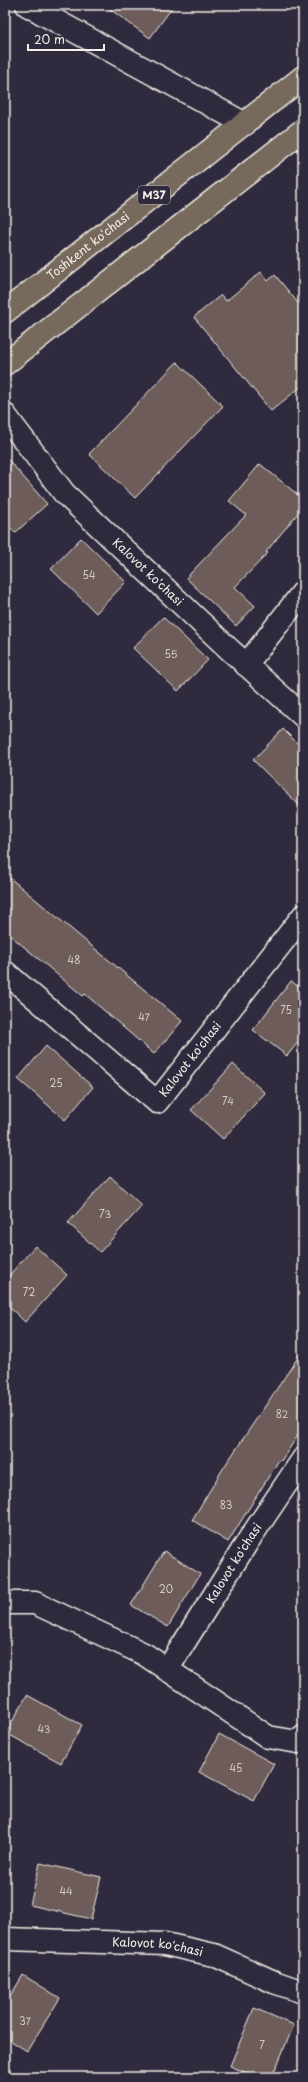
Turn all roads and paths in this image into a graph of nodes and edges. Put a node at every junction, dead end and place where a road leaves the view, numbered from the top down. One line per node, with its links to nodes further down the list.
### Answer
1 (28, 5): 3 (street)
2 (303, 77): 3 (highway, Toshkent ko'chasi / M37)
3 (245, 124): 5 (highway, Toshkent ko'chasi / M37)
4 (303, 130): 6 (highway)
5 (5, 312)
6 (5, 364)
7 (5, 416): 9 (street, Kalovot ko'chasi)
8 (303, 592): 9 (street)
9 (246, 665): 10 (street, Kalovot ko'chasi)
10 (303, 716)
11 (303, 916): 12 (street, Kalovot ko'chasi)
12 (5, 972)
13 (303, 1458): 15 (street, Kalovot ko'chasi)
14 (5, 1603): 15 (street)
15 (167, 1670): 16 (street)
16 (303, 1737)
17 (5, 1939): 18 (street, Kalovot ko'chasi)
18 (303, 1992)

